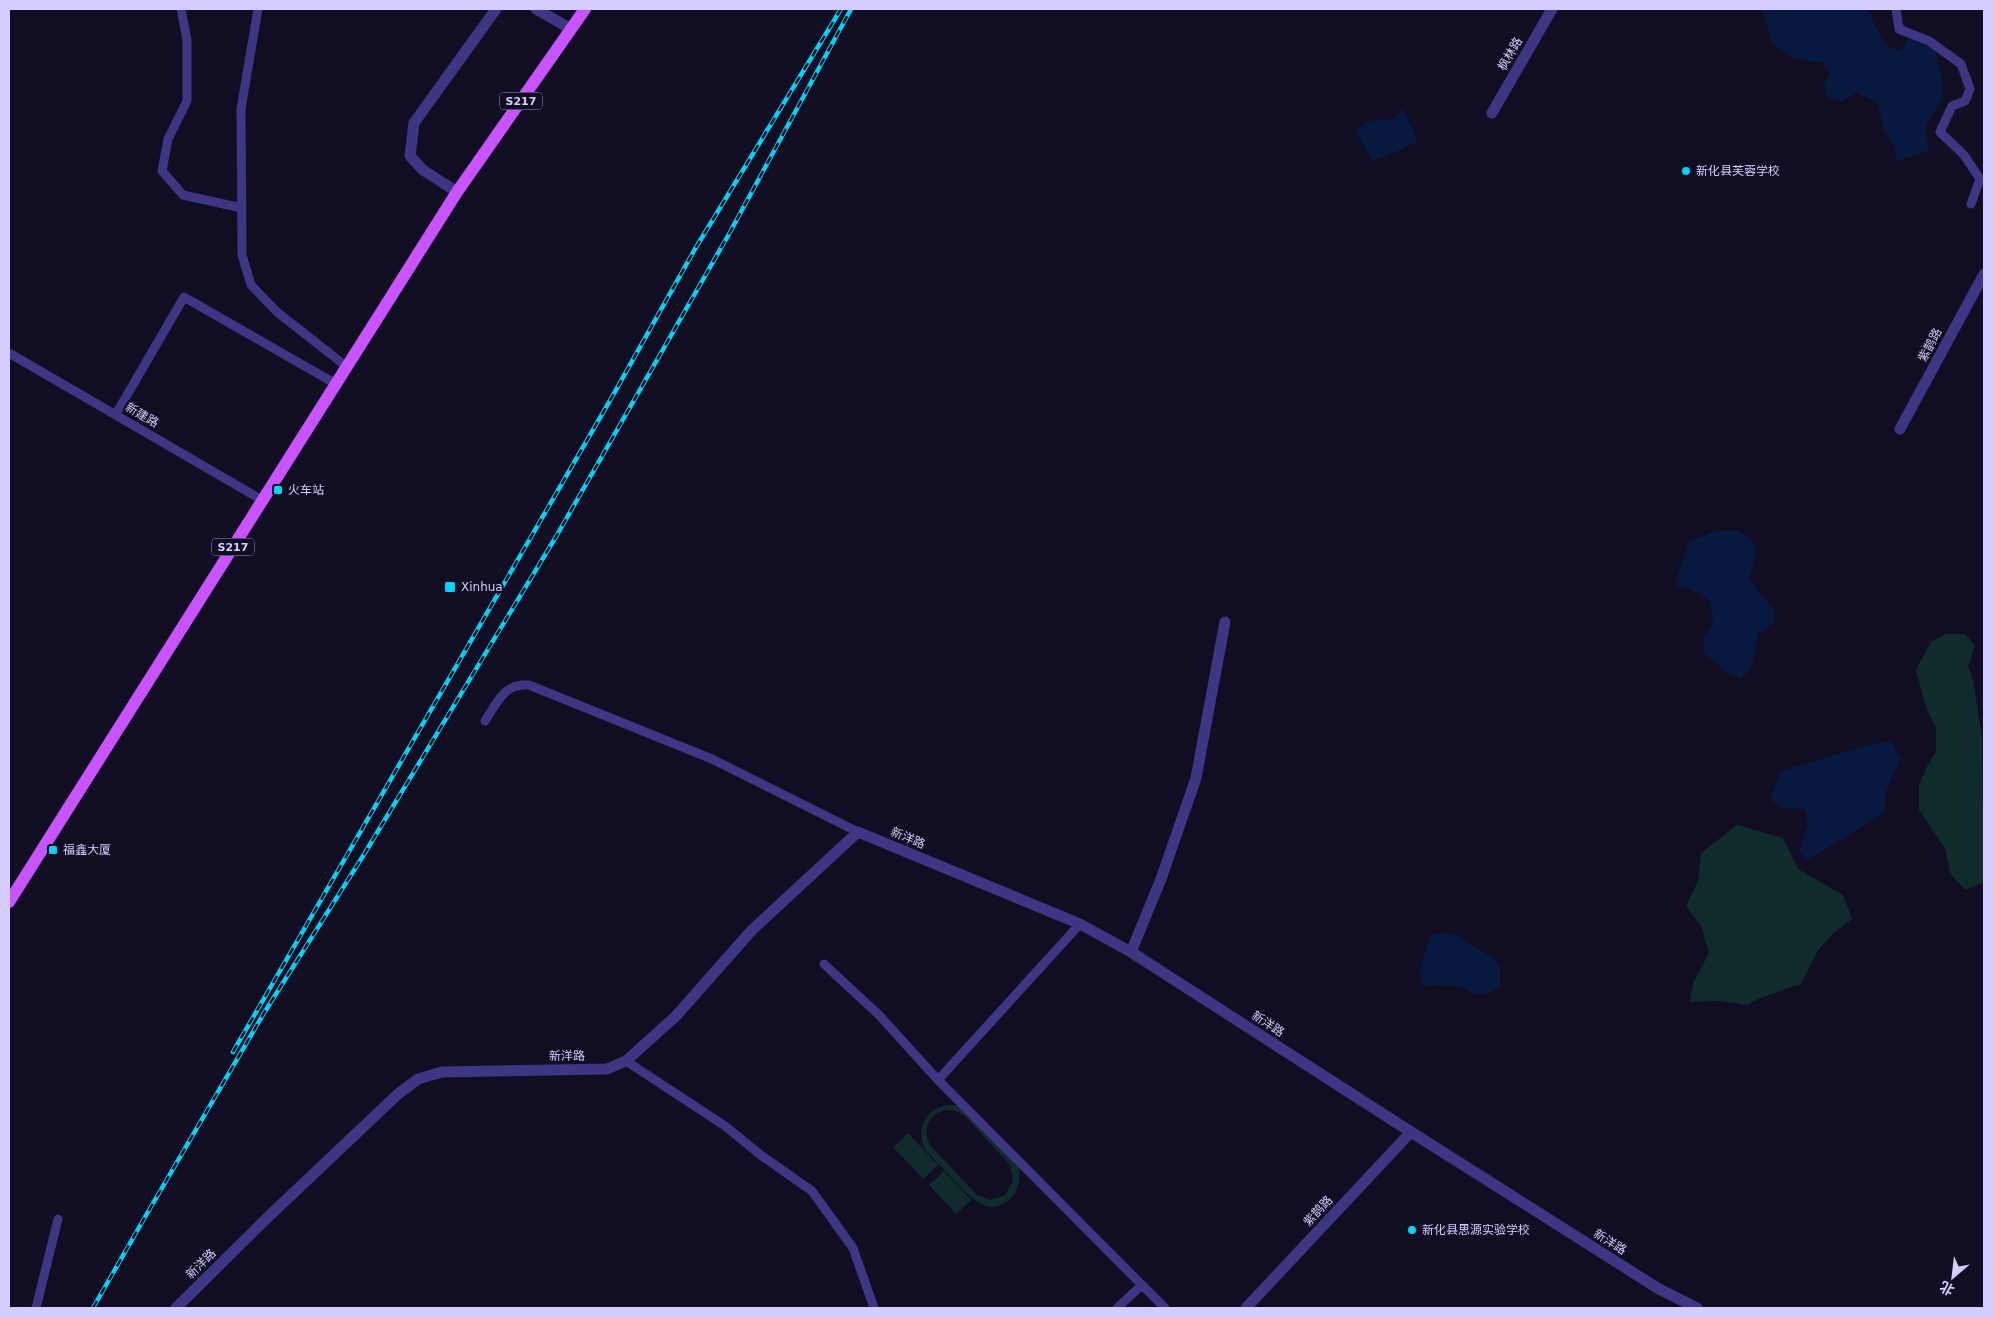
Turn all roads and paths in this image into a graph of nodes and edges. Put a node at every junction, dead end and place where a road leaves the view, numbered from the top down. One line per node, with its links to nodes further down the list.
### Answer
1 (181, 9): 12 (street)
2 (258, 9): 12 (street)
3 (496, 9): 10 (street)
4 (536, 9): 8 (street)
5 (585, 9): 8 (main road, S217)
6 (1552, 9): 9 (street, 枫林路)
7 (1896, 9): 11 (street)
8 (571, 29): 10 (main road, S217)
9 (1492, 113)
10 (457, 192): 15 (main road, S217)
11 (1971, 204)
12 (242, 208): 15 (street)
13 (1984, 274): 18 (street, 紫鹊路)
14 (9, 353): 17 (street, 新建路)
15 (347, 367): 16 (main road, S217)
16 (336, 384): 17 (street); 19 (main road, S217)
17 (116, 414): 19 (street, 新建路)
18 (1900, 429)
19 (262, 500): 23 (main road, S217)
20 (1225, 622): 25 (street)
21 (485, 721): 22 (street)
22 (858, 832): 24 (street, 新洋路); 27 (street, 新洋路)
23 (9, 902)
24 (1080, 924): 25 (street, 新洋路); 28 (street)
25 (1131, 952): 29 (street, 新洋路)
26 (824, 964): 28 (street)
27 (626, 1061): 33 (street, 新洋路); 34 (street)
28 (938, 1080): 31 (street)
29 (1411, 1132): 37 (street, 紫鹊路); 38 (street, 新洋路)
30 (58, 1219): 32 (street)
31 (1142, 1285): 35 (street); 36 (street)
32 (36, 1308)
33 (176, 1308)
34 (874, 1308)
35 (1117, 1308)
36 (1165, 1308)
37 (1246, 1308)
38 (1697, 1308)

